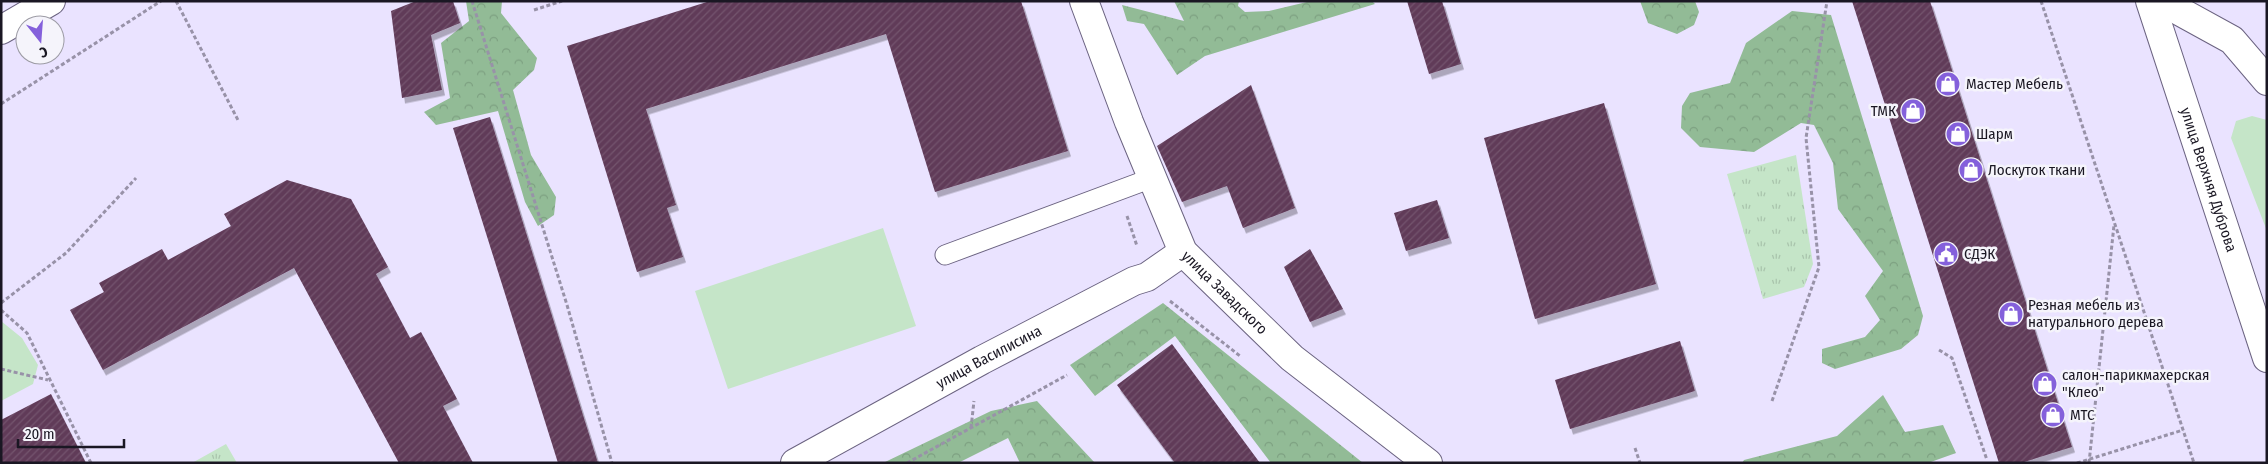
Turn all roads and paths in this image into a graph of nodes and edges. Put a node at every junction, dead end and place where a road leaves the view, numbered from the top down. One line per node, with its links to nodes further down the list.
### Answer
1 (51, 1): 12 (street)
2 (161, 1): 14 (path)
3 (176, 1): 15 (path)
4 (472, 1): 34 (path)
5 (562, 1): 11 (path)
6 (1084, 1): 17 (street, улица Завадского)
7 (1827, 1): 28 (path)
8 (2150, 1): 24 (street, улица Верхняя Дуброва)
9 (2161, 1): 13 (street)
10 (2041, 2): 18 (path)
11 (534, 10)
12 (1, 30)
13 (2267, 81)
14 (1, 104)
15 (239, 122)
16 (136, 178): 21 (path)
17 (1152, 178): 19 (street, улица Завадского); 20 (lane)
18 (2114, 222): 29 (path); 32 (path)
19 (1183, 252): 35 (street, улица Василисина); 37 (street, улица Завадского)
20 (945, 255)
21 (1, 302)
22 (1, 310): 27 (path)
23 (1939, 350): 31 (path)
24 (2267, 358)
25 (1, 369): 27 (path)
26 (1067, 375): 36 (path)
27 (49, 381): 33 (path)
28 (1772, 401)
29 (2183, 430): 32 (path); 40 (path)
30 (1635, 448): 38 (path)
31 (1987, 460)
32 (2089, 461): 39 (path)
33 (91, 463)
34 (612, 463)
35 (795, 463)
36 (907, 463)
37 (1428, 463)
38 (1640, 463)
39 (2078, 463)
40 (2194, 463)

